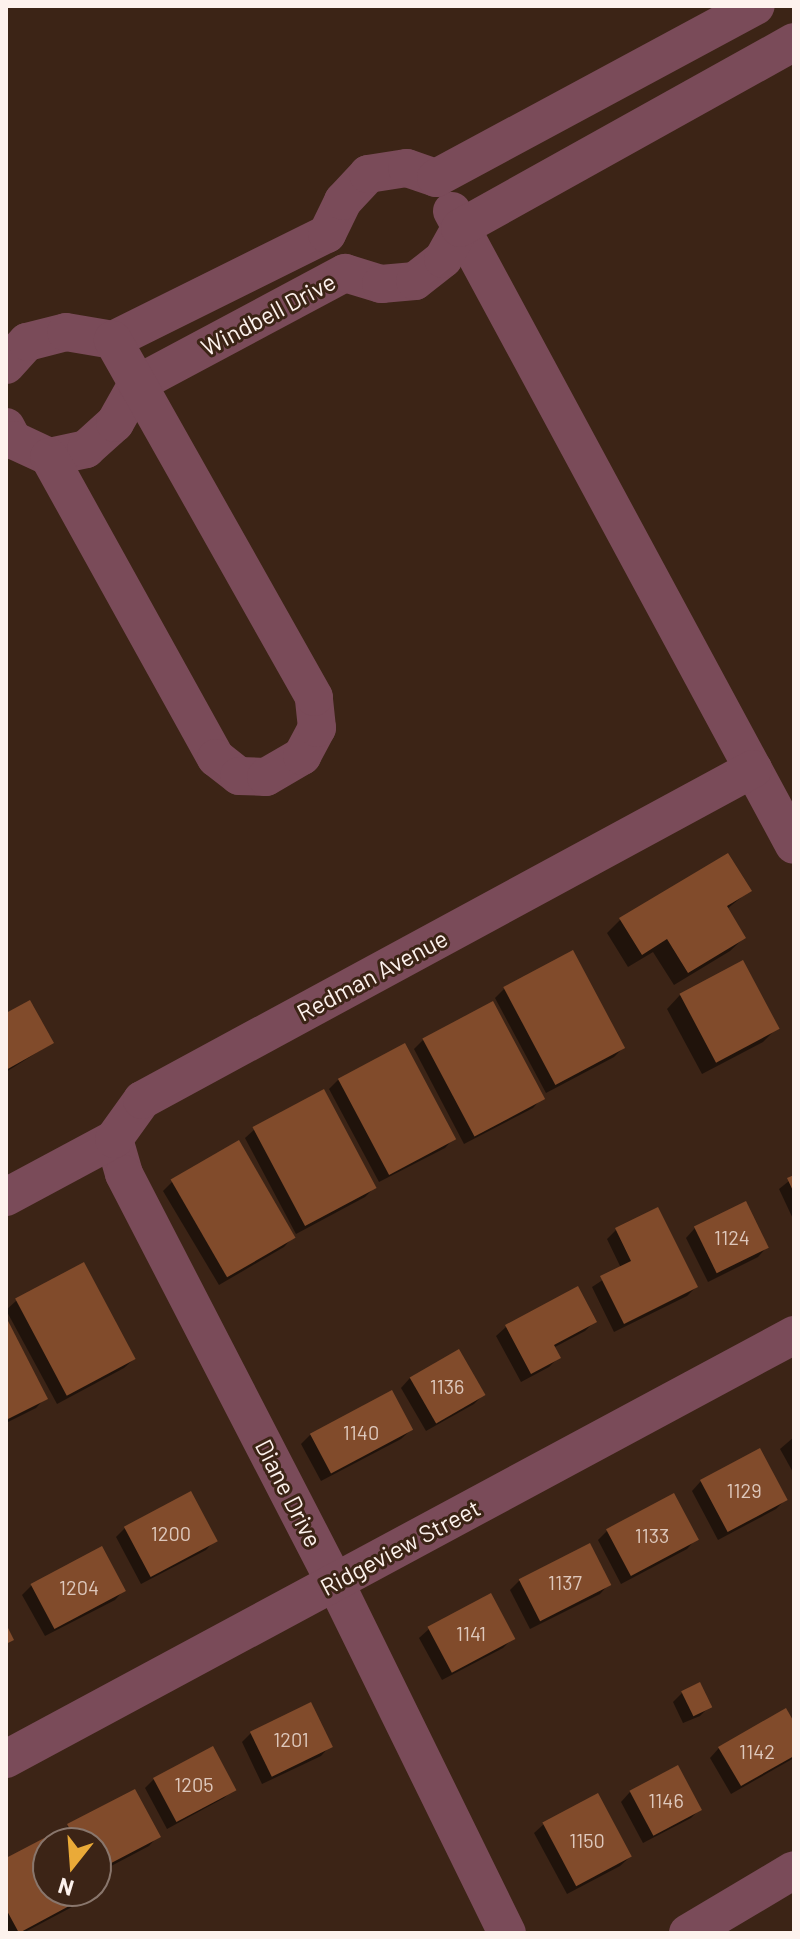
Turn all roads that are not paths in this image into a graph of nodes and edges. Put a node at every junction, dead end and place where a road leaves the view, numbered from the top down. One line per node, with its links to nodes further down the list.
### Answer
1 (758, 6): 2 (street); 3 (street)
2 (791, 51): 4 (street, Windbell Drive)
3 (436, 178): 4 (street); 5 (street, Windbell Drive)
4 (460, 228): 6 (street, Windbell Drive); 12 (street)
5 (327, 234): 6 (street); 7 (street, Windbell Drive)
6 (345, 273): 9 (street, Windbell Drive)
7 (113, 340): 8 (street); 9 (street)
8 (6, 365)
9 (137, 384): 11 (street); 11 (street)
10 (6, 427): 11 (street)
11 (49, 457)
12 (753, 769): 13 (street); 14 (street, Redman Avenue)
13 (794, 845)
14 (114, 1139): 15 (street, Redman Avenue); 17 (street, Diane Drive)
15 (6, 1197)
16 (794, 1335): 17 (street, Ridgeview Street)
17 (335, 1582): 18 (street, Ridgeview Street); 20 (street, Diane Drive)
18 (6, 1759)
19 (794, 1870): 21 (street)
20 (507, 1933)
21 (688, 1933)

